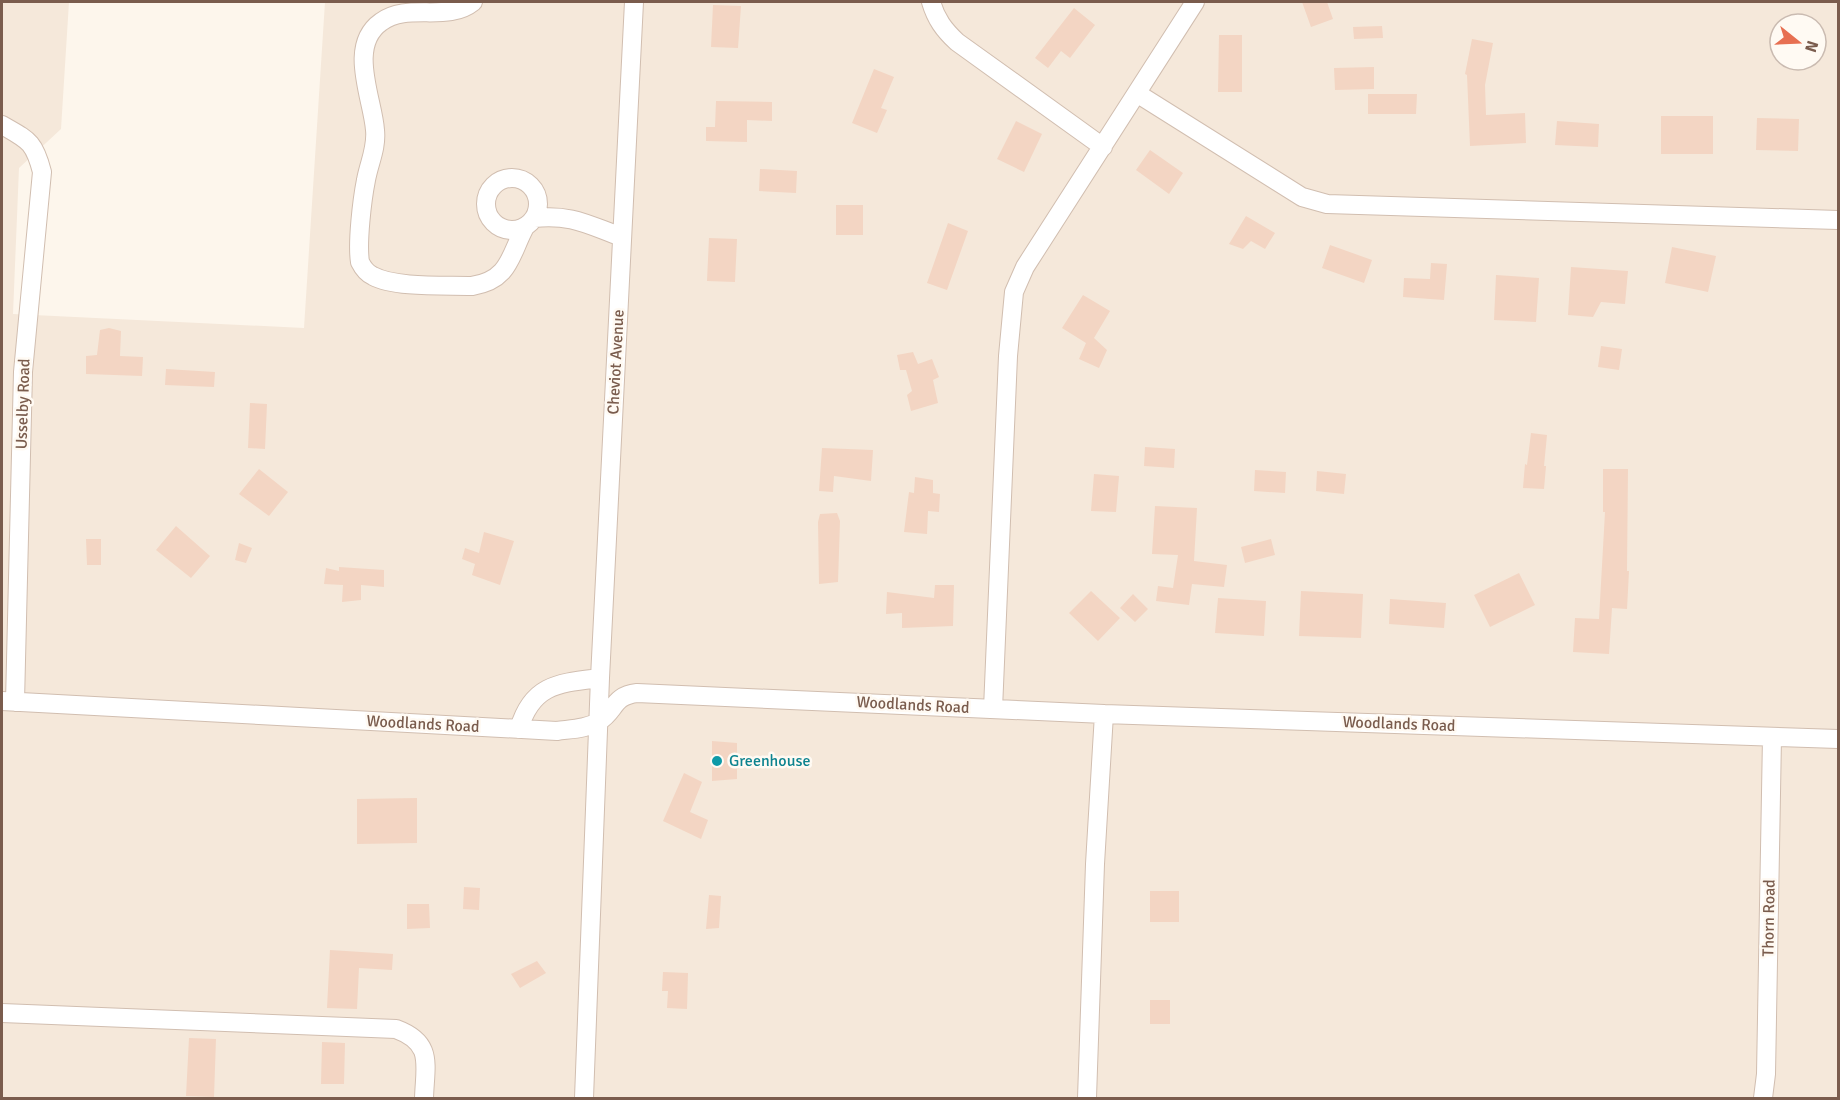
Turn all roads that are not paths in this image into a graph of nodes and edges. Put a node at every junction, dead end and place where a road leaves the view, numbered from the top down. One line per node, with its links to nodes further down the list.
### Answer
1 (473, 2): 9 (street)
2 (634, 2): 9 (street, Cheviot Avenue)
3 (931, 2): 7 (street)
4 (1195, 2): 5 (street)
5 (1138, 94): 7 (street); 8 (street)
6 (2, 125): 11 (street, Usselby Road)
7 (1103, 147): 12 (street)
8 (1839, 220)
9 (622, 237): 10 (street, Cheviot Avenue)
10 (600, 678): 14 (street, Cheviot Avenue); 15 (street)
11 (8, 702): 15 (street, Woodlands Road)
12 (993, 709): 13 (street, Woodlands Road); 14 (street, Woodlands Road)
13 (1104, 714): 16 (street, Woodlands Road); 21 (street)
14 (598, 722): 15 (street, Woodlands Road); 20 (street, Cheviot Avenue)
15 (519, 729)
16 (1772, 737): 17 (street, Woodlands Road); 22 (street, Thorn Road)
17 (1839, 739)
18 (2, 1014): 19 (street)
19 (424, 1098)
20 (584, 1098)
21 (1088, 1098)
22 (1763, 1098)

